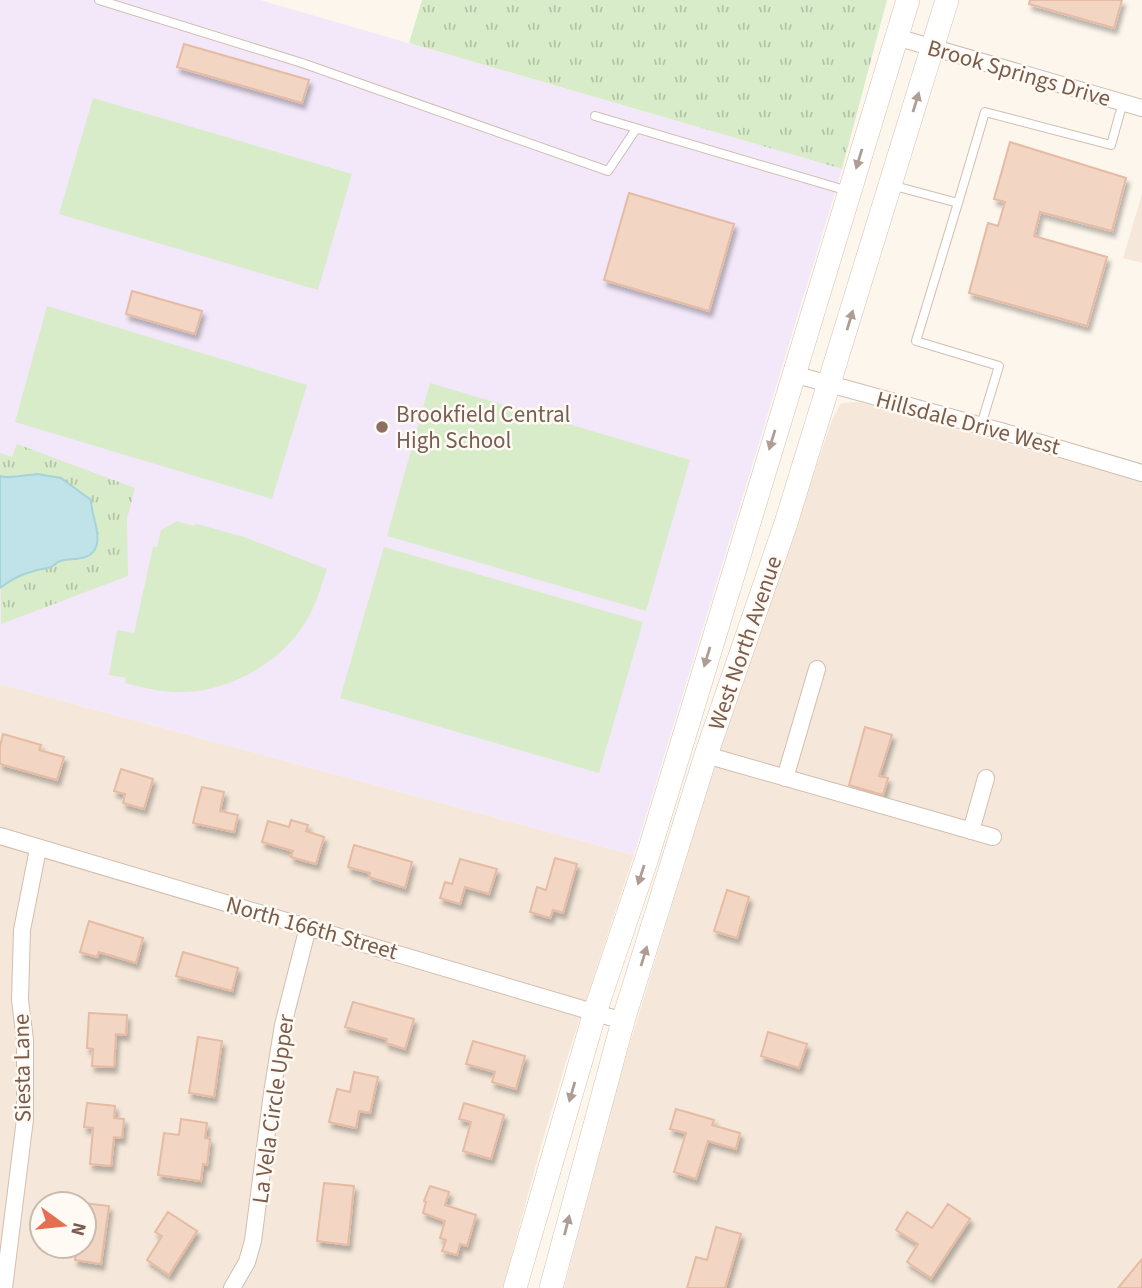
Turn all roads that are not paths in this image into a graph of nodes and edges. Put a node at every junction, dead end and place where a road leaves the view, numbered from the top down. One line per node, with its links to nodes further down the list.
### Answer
1 (99, 0): 9 (lane)
2 (908, 0): 4 (main road, West North Avenue)
3 (947, 0): 5 (main road, West North Avenue)
4 (896, 37): 5 (street, Brook Springs Drive); 11 (main road, West North Avenue, one-way to 11)
5 (932, 49): 6 (street, Brook Springs Drive); 10 (main road, West North Avenue, one-way to 5)
6 (1123, 102): 7 (street, Brook Springs Drive); 12 (lane)
7 (1142, 108)
8 (596, 116): 9 (lane)
9 (636, 129): 11 (lane)
10 (891, 185): 12 (lane); 14 (main road, West North Avenue, one-way to 10)
11 (849, 191): 13 (main road, West North Avenue)
12 (958, 203): 15 (lane)
13 (793, 374): 14 (street, Hillsdale Drive West); 26 (main road, West North Avenue, one-way to 26)
14 (830, 385): 15 (street, Hillsdale Drive West); 18 (main road, West North Avenue)
15 (981, 425): 16 (street, Hillsdale Drive West)
16 (1142, 472)
17 (817, 669): 19 (street)
18 (706, 755): 19 (street); 27 (main road, West North Avenue, one-way to 18)
19 (785, 778): 21 (street)
20 (986, 778): 21 (street)
21 (971, 831): 23 (street)
22 (0, 836): 24 (street, North 166th Street)
23 (993, 837)
24 (38, 849): 25 (street, North 166th Street); 28 (street, Siesta Lane)
25 (308, 927): 26 (street, North 166th Street); 29 (street, La Vela Circle Upper)
26 (595, 1012): 27 (street, North 166th Street); 30 (main road, West North Avenue, one-way to 30)
27 (623, 1021): 31 (main road, West North Avenue, one-way to 27)
28 (4, 1288)
29 (232, 1288)
30 (515, 1288)
31 (551, 1288)

